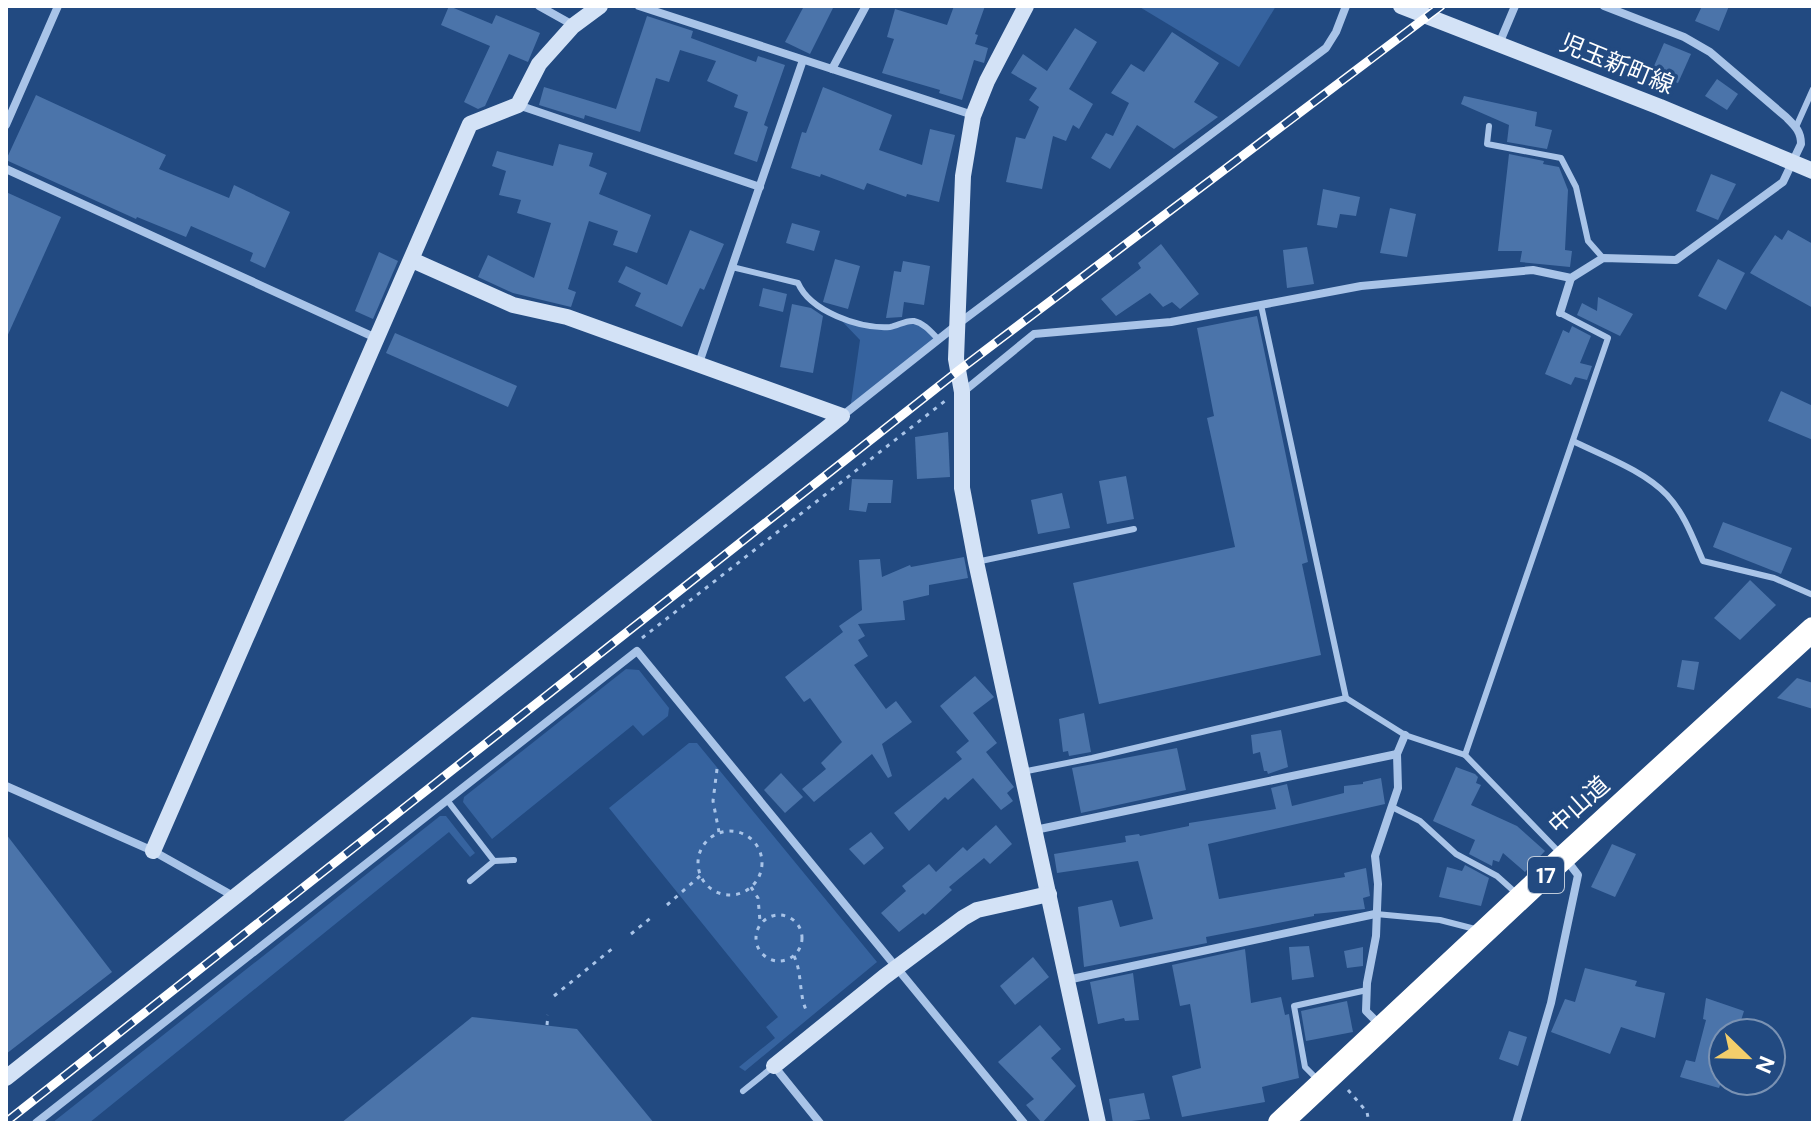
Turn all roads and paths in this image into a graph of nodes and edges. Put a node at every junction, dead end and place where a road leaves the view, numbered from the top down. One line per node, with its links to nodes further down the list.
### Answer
1 (58, 6): 18 (street)
2 (539, 6): 11 (street)
3 (600, 6): 11 (street)
4 (639, 6): 13 (street)
5 (866, 6): 14 (street)
6 (1026, 6): 17 (street)
7 (1346, 6): 31 (street)
8 (1401, 6): 12 (street, 児玉新町線)
9 (1515, 6): 12 (street)
10 (1604, 6): 20 (street)
11 (573, 26): 16 (street)
12 (1499, 45): 21 (street, 児玉新町線)
13 (803, 60): 14 (street); 24 (street)
14 (832, 69): 17 (street)
15 (1813, 89): 20 (lane)
16 (518, 105): 24 (street); 26 (street)
17 (973, 116): 31 (street)
18 (6, 125)
19 (1489, 126): 25 (lane)
20 (1796, 127): 21 (street)
21 (1793, 163): 23 (street, 児玉新町線); 25 (street)
22 (6, 169): 32 (street)
23 (1813, 171)
24 (760, 187): 27 (street)
25 (1603, 258): 28 (street)
26 (412, 260): 32 (street); 34 (street)
27 (732, 267): 33 (lane); 34 (street)
28 (1571, 278): 29 (street); 30 (street)
29 (1261, 305): 35 (street); 43 (lane)
30 (1560, 313): 37 (lane)
31 (958, 324): 33 (street); 35 (street)
32 (377, 338): 54 (street)
33 (939, 340): 36 (street)
34 (699, 363): 36 (street)
35 (962, 392): 39 (street); 42 (path)
36 (842, 416): 62 (street)
37 (1573, 441): 40 (lane); 46 (lane)
38 (1134, 529): 39 (lane)
39 (976, 562): 48 (street)
40 (1813, 595)
41 (1813, 629): 55 (highway, 中山道 / 17)
42 (637, 651): 50 (street); 72 (street)
43 (1346, 698): 44 (lane); 48 (lane)
44 (1405, 735): 45 (street); 46 (lane)
45 (1397, 754): 51 (street); 52 (street)
46 (1465, 755): 55 (lane)
47 (717, 767): 53 (path)
48 (1022, 772): 52 (street)
49 (6, 786): 54 (street)
50 (447, 800): 57 (lane); 84 (street)
51 (1392, 807): 63 (lane); 65 (street)
52 (1035, 830): 61 (street)
53 (719, 832): 58 (path); 60 (path)
54 (153, 851): 62 (street)
55 (1564, 857): 63 (highway, 中山道 / 17); 90 (street)
56 (514, 860): 57 (lane)
57 (494, 861): 59 (lane)
58 (700, 875): 60 (path); 64 (path)
59 (470, 881)
60 (751, 887): 67 (path)
61 (1049, 894): 72 (street); 73 (street)
62 (235, 897): 81 (street)
63 (1521, 899): 68 (highway, 中山道 / 17)
64 (667, 905)
65 (1375, 914): 68 (lane); 73 (street); 74 (street)
66 (653, 916): 69 (path)
67 (761, 923): 71 (path); 71 (path)
68 (1487, 932): 79 (highway, 中山道 / 17)
69 (631, 934)
70 (613, 948): 75 (path)
71 (794, 956): 77 (path)
72 (896, 969): 80 (street); 86 (street)
73 (1067, 980): 87 (street)
74 (1367, 990): 79 (street); 82 (lane)
75 (554, 996)
76 (548, 1015): 78 (path)
77 (812, 1019)
78 (547, 1025)
79 (1382, 1028): 82 (highway, 中山道 / 17)
80 (774, 1066): 83 (lane); 85 (street)
81 (6, 1078)
82 (1328, 1078): 88 (highway, 中山道 / 17); 89 (path)
83 (743, 1091)
84 (36, 1123)
85 (820, 1123)
86 (1024, 1123)
87 (1098, 1123)
88 (1280, 1123)
89 (1369, 1123)
90 (1516, 1123)

